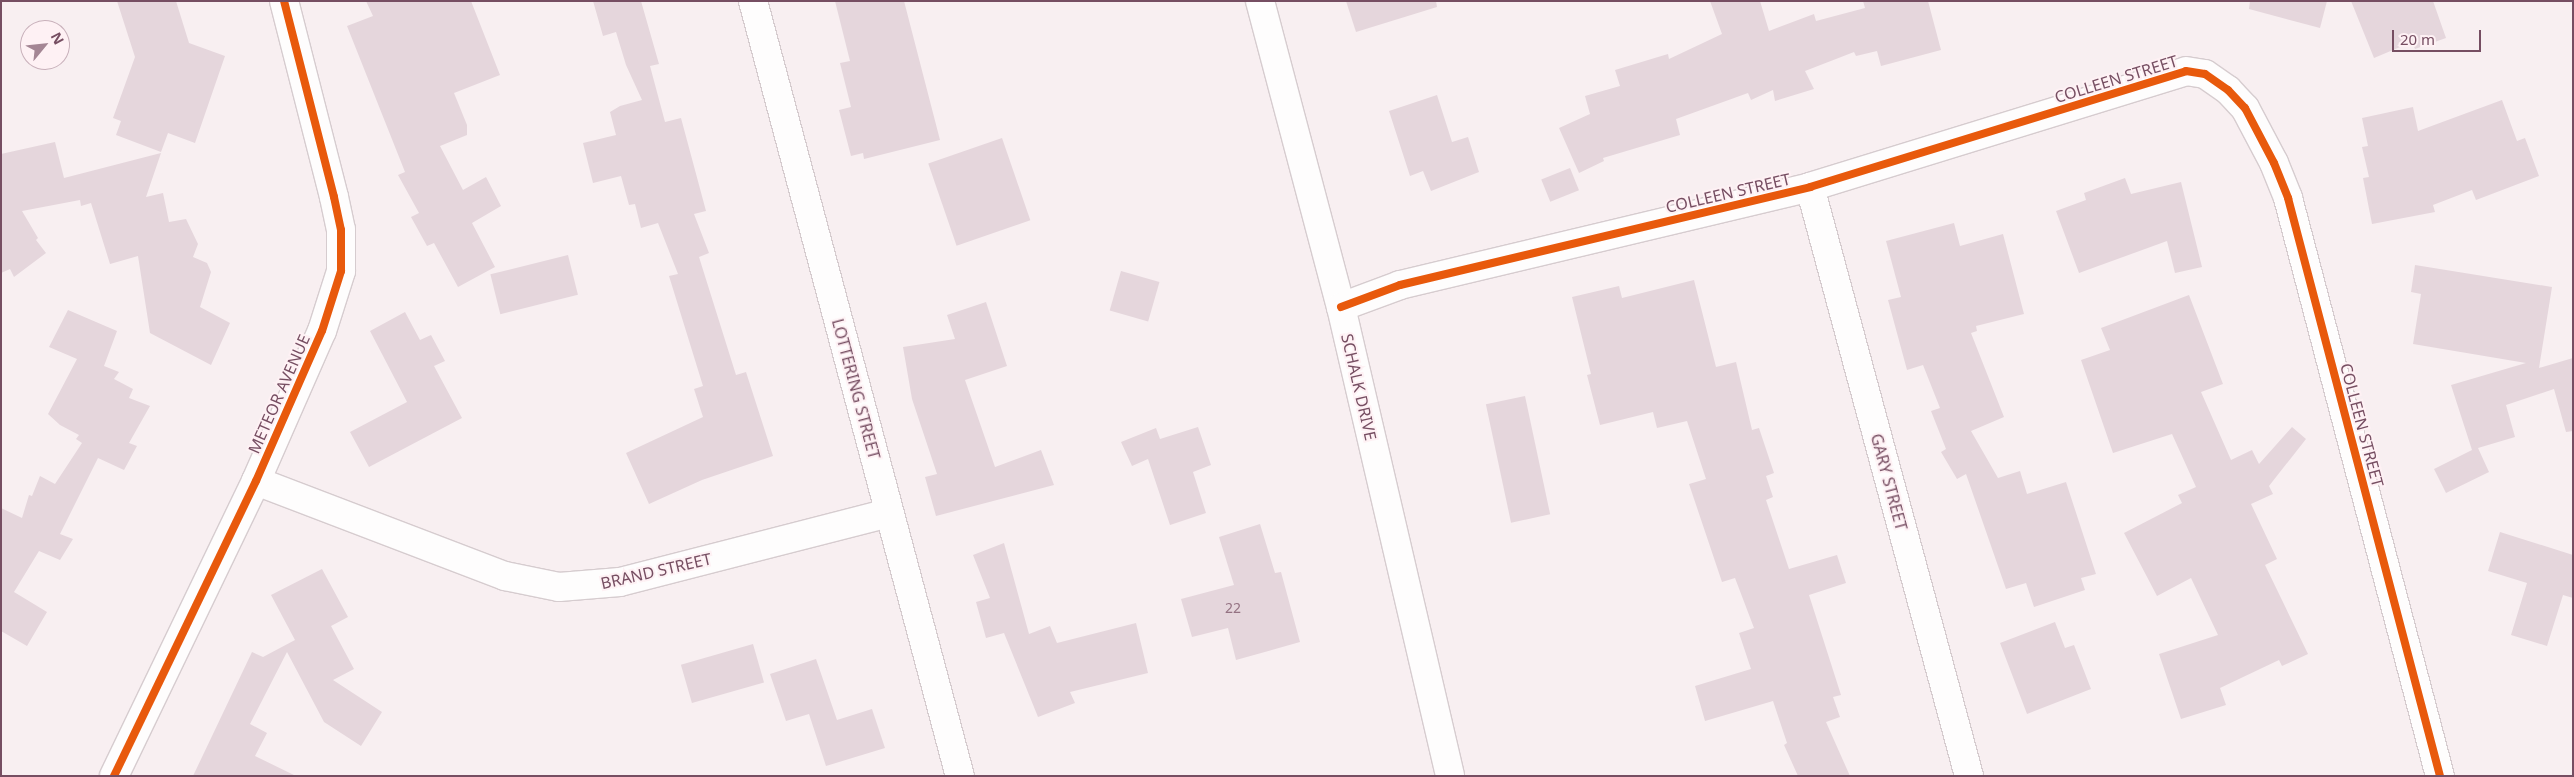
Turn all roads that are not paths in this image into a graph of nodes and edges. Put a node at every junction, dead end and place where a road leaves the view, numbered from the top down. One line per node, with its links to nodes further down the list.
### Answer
1 (284, 1): 6 (street, METEOR AVENUE)
2 (754, 1): 7 (street, LOTTERING STREET)
3 (1260, 1): 5 (street, SCHALK DRIVE)
4 (1810, 187): 5 (street, COLLEEN STREET); 11 (street, GARY STREET); 12 (street, COLLEEN STREET)
5 (1341, 307): 10 (street, SCHALK DRIVE)
6 (256, 481): 7 (street, BRAND STREET); 8 (street, METEOR AVENUE)
7 (889, 513): 9 (street, LOTTERING STREET)
8 (114, 776)
9 (960, 776)
10 (1450, 776)
11 (1969, 776)
12 (2440, 776)

